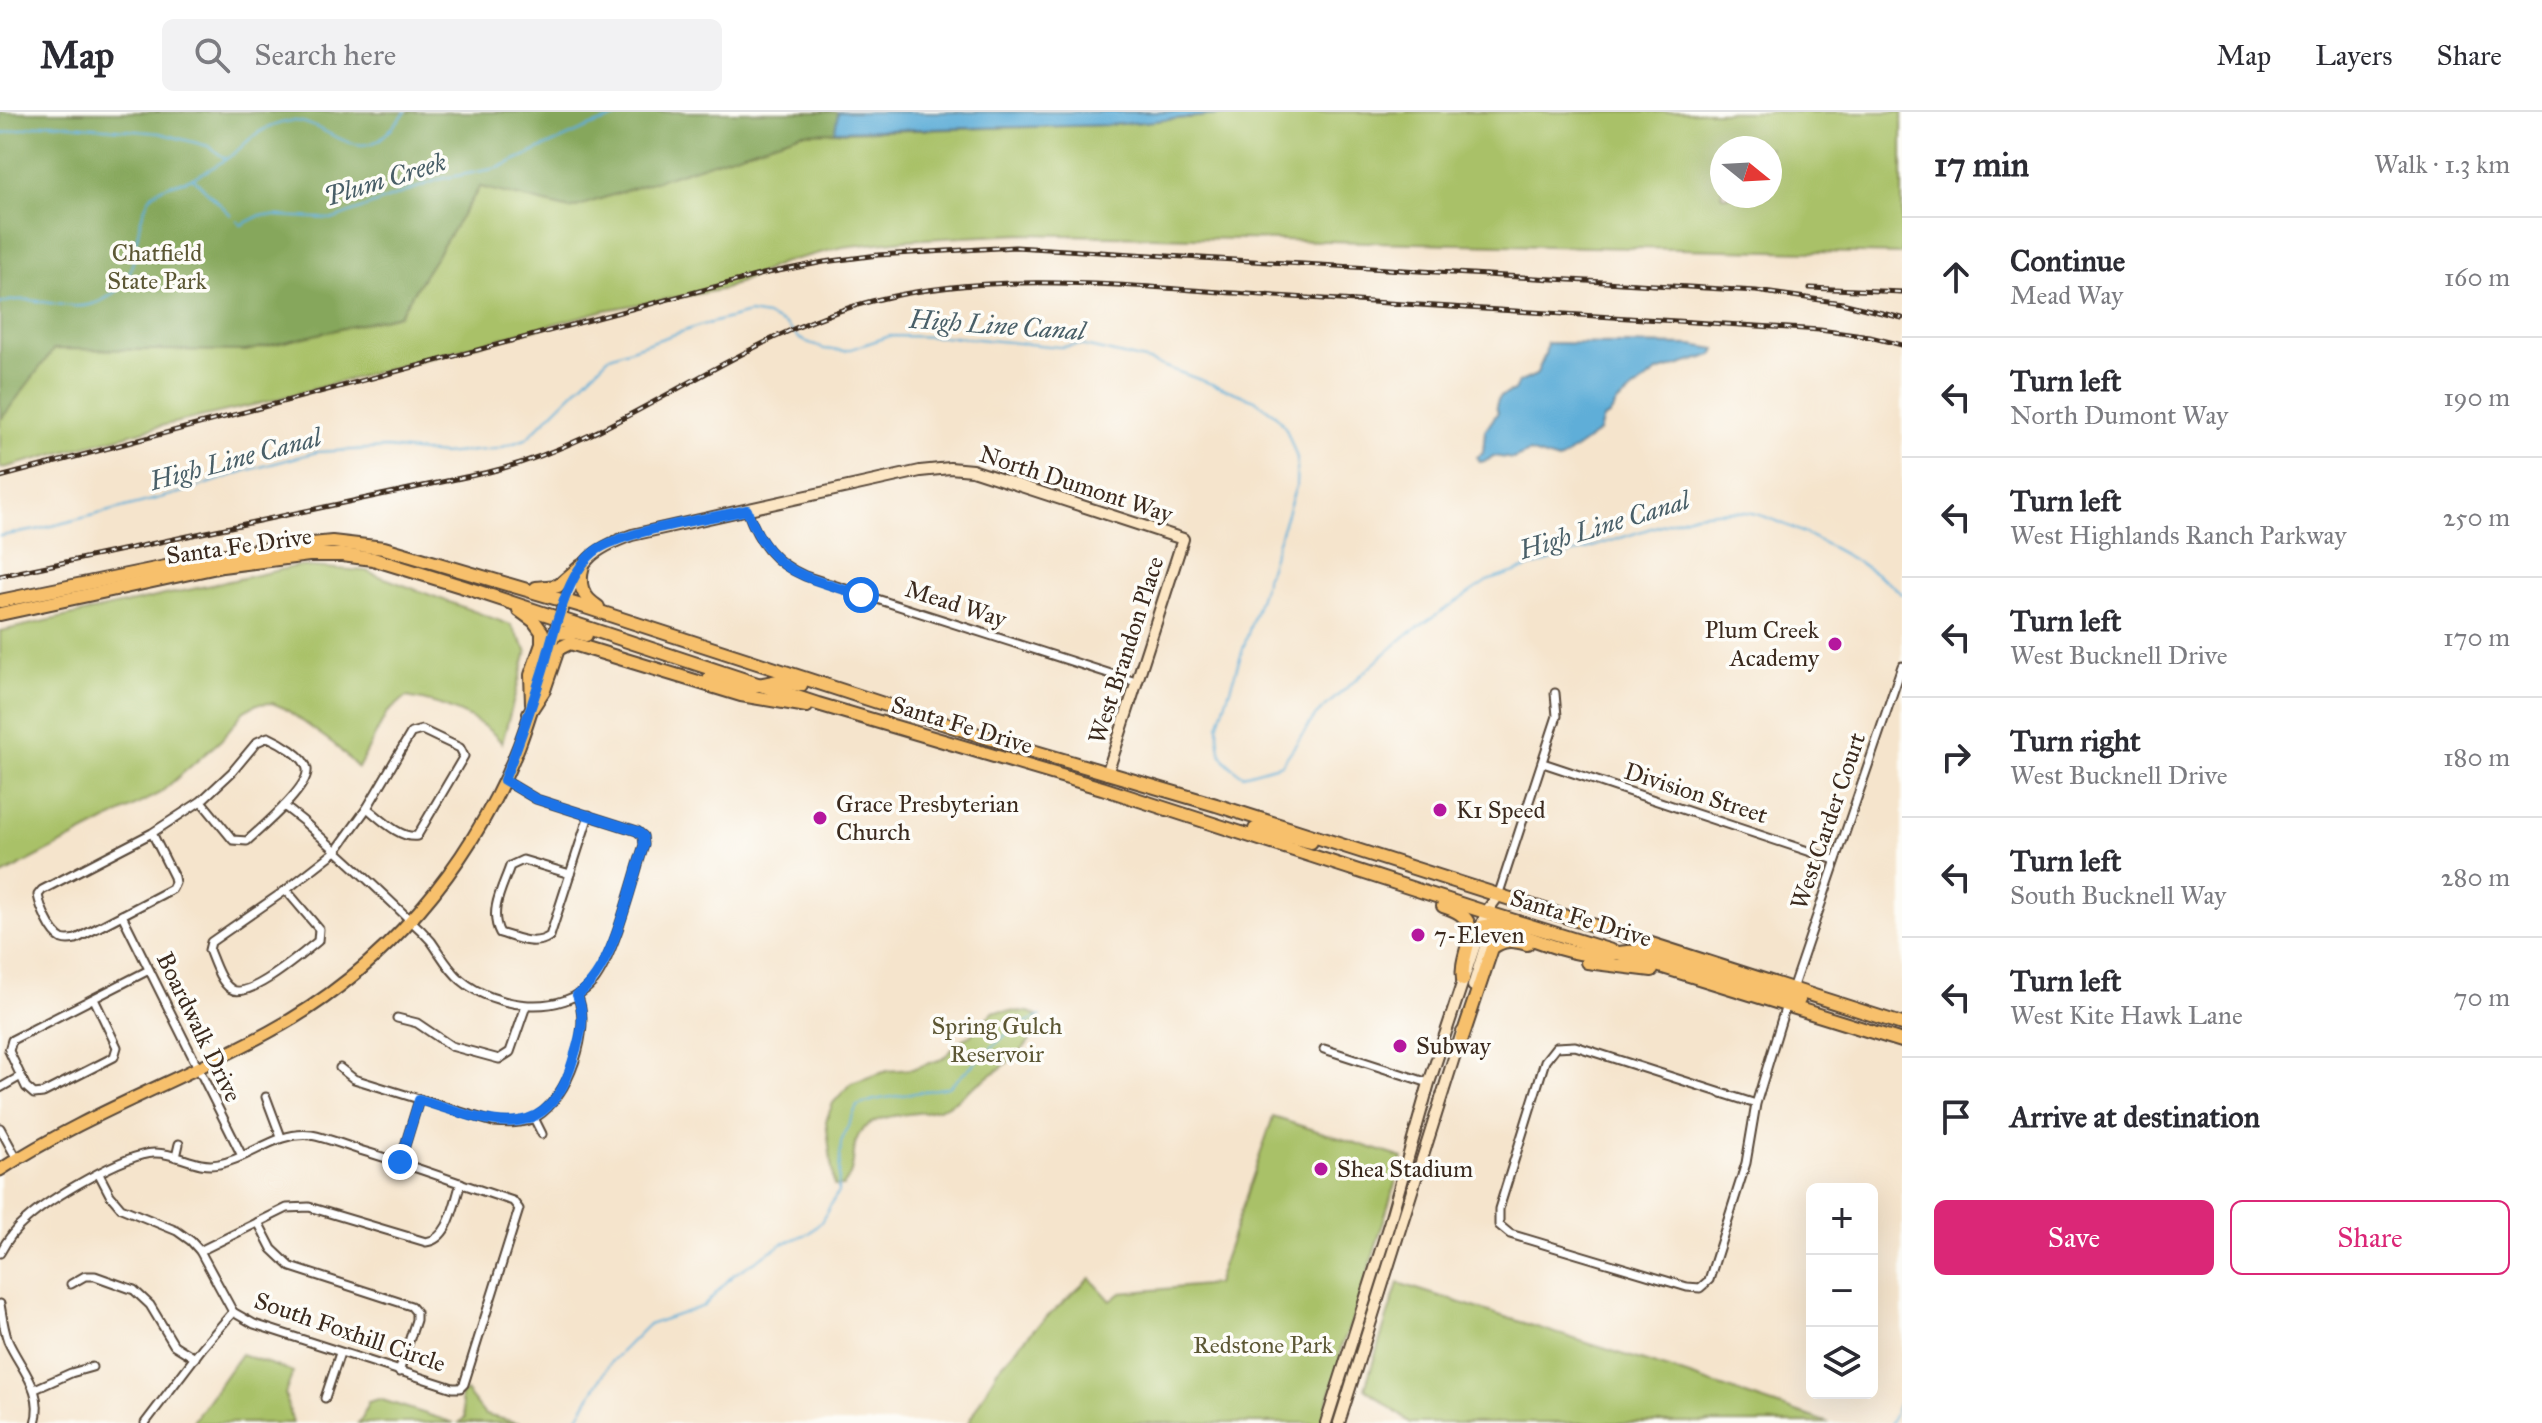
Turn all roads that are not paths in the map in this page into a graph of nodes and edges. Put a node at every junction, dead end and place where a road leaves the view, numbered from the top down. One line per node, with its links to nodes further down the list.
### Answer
1 (747, 510): 2 (street, North Dumont Way); 3 (street, North Dumont Way); 13 (street, Mead Way)
2 (1183, 539): 13 (street, West Brandon Place)
3 (583, 563): 4 (highway); 7 (street); 9 (highway)
4 (508, 584): 5 (highway, Santa Fe Drive); 7 (highway, Santa Fe Drive)
5 (0, 601)
6 (506, 601): 8 (highway, Santa Fe Drive); 10 (highway, Santa Fe Drive); 17 (highway)
7 (565, 602): 9 (highway, Santa Fe Drive); 10 (main road)
8 (0, 614)
9 (615, 617): 18 (highway, Santa Fe Drive)
10 (559, 619): 11 (main road); 14 (highway, Santa Fe Drive)
11 (554, 633): 14 (highway); 17 (main road)
12 (1902, 666): 31 (street, West Carder Court)
13 (1136, 682): 20 (street, West Brandon Place)
14 (761, 684): 16 (highway, Santa Fe Drive); 18 (highway)
15 (1555, 693): 19 (street)
16 (818, 704): 17 (highway); 21 (highway, Santa Fe Drive)
17 (531, 708): 22 (main road)
18 (1003, 742): 20 (highway, Santa Fe Drive)
19 (1543, 763): 31 (street, Division Street); 34 (street)
20 (1107, 774): 28 (highway, Santa Fe Drive)
21 (1066, 778): 28 (highway); 30 (highway, Santa Fe Drive)
22 (504, 780): 26 (street); 37 (main road)
23 (201, 801): 24 (street); 24 (street); 27 (street)
24 (284, 806): 29 (street)
25 (367, 808): 25 (street); 29 (street)
26 (589, 815): 32 (street); 43 (street)
27 (152, 833): 35 (street); 35 (street)
28 (1335, 843): 34 (highway, Santa Fe Drive)
29 (336, 851): 33 (street); 37 (street)
30 (1326, 860): 36 (highway, Santa Fe Drive); 41 (highway)
31 (1835, 860): 42 (street, West Carder Court)
32 (570, 874): 32 (street)
33 (286, 890): 33 (street)
34 (1498, 896): 36 (street); 42 (highway, Santa Fe Drive)
35 (122, 915): 40 (street, Boardwalk Drive)
36 (1489, 920): 38 (highway, Santa Fe Drive); 41 (street); 49 (street)
37 (411, 921): 46 (street); 52 (main road)
38 (1617, 953): 39 (highway, Santa Fe Drive); 48 (highway)
39 (1665, 967): 45 (highway, Santa Fe Drive); 49 (highway)
40 (149, 970): 44 (street); 52 (street, Boardwalk Drive)
41 (1463, 980): 55 (street)
42 (1792, 989): 48 (highway, Santa Fe Drive)
43 (577, 995): 46 (street); 60 (street)
44 (94, 999): 54 (street); 54 (street)
45 (1786, 1005): 50 (highway, Santa Fe Drive); 59 (street)
46 (526, 1006): 47 (street)
47 (397, 1018)
48 (1902, 1026)
49 (1462, 1038): 84 (street)
50 (1902, 1041)
51 (1324, 1049): 55 (street)
52 (196, 1067): 65 (street, Boardwalk Drive); 67 (main road)
53 (340, 1068): 58 (street)
54 (21, 1076): 56 (street)
55 (1429, 1083): 84 (street)
56 (0, 1088)
57 (266, 1097): 63 (street)
58 (419, 1100): 60 (street); 68 (street)
59 (1756, 1104): 59 (street)
60 (534, 1118): 62 (street)
61 (0, 1128): 67 (street)
62 (542, 1134)
63 (281, 1137): 65 (street, South Foxhill Circle); 68 (street, South Foxhill Circle)
64 (179, 1144): 66 (street)
65 (242, 1156): 66 (street, South Foxhill Circle)
66 (176, 1157): 70 (street, South Foxhill Circle)
67 (17, 1159): 69 (main road)
68 (400, 1162): 71 (street, South Foxhill Circle)
69 (0, 1170)
70 (99, 1174): 73 (street, South Foxhill Circle); 74 (street, South Foxhill Circle)
71 (461, 1183): 72 (street); 81 (street, South Foxhill Circle)
72 (258, 1222): 73 (street); 81 (street)
73 (200, 1251): 77 (street, South Foxhill Circle)
74 (0, 1253)
75 (71, 1284): 79 (street)
76 (0, 1304): 82 (street)
77 (233, 1312): 78 (street, South Foxhill Circle); 79 (street)
78 (340, 1353): 81 (street, South Foxhill Circle); 83 (street)
79 (195, 1358): 86 (street)
80 (92, 1367): 82 (street)
81 (399, 1372)
82 (35, 1389): 85 (street)
83 (325, 1398)
84 (1333, 1422)
85 (35, 1423)
86 (145, 1423)

